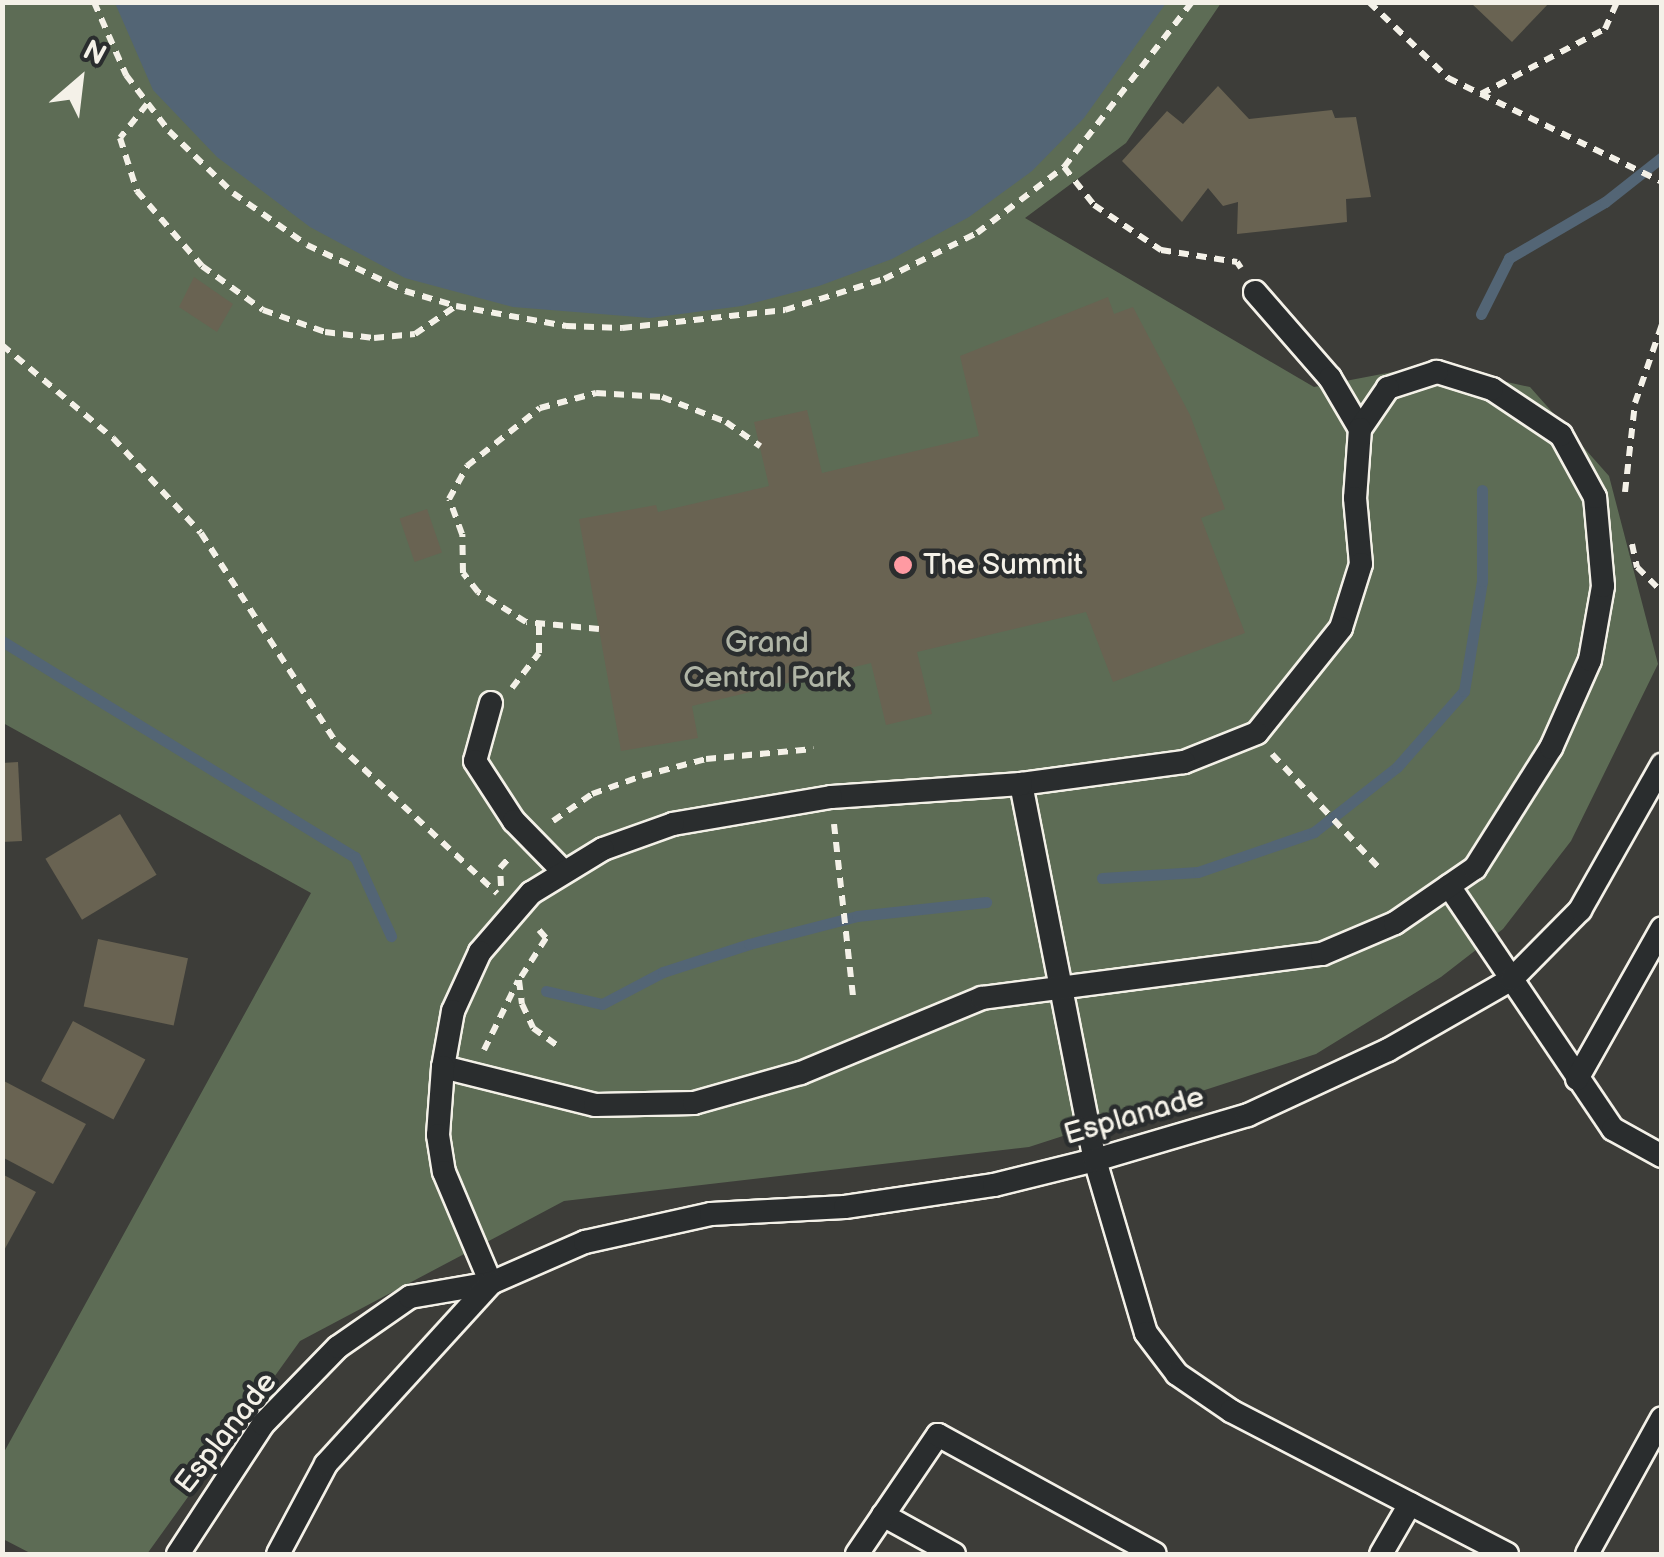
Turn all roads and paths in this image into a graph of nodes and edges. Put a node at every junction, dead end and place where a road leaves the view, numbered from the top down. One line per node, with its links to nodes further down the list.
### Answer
1 (94, 2): 6 (path)
2 (1192, 2): 7 (path)
3 (1369, 2): 5 (path)
4 (1617, 2): 5 (path)
5 (1481, 94): 8 (path)
6 (146, 104): 10 (path); 10 (path)
7 (1064, 167): 9 (path); 10 (path)
8 (1662, 182)
9 (1255, 292): 13 (lane)
10 (456, 306)
11 (1662, 324): 15 (path)
12 (2, 345): 31 (path)
13 (1360, 429): 21 (lane); 30 (lane)
14 (760, 446): 18 (path)
15 (1624, 504)
16 (1630, 536): 17 (path)
17 (1662, 592)
18 (539, 624): 19 (path); 20 (path)
19 (599, 629)
20 (491, 703): 29 (lane)
21 (1257, 732): 24 (lane); 28 (path)
22 (814, 749): 25 (path)
23 (1662, 764): 34 (lane, Esplanade)
24 (1022, 784): 29 (lane); 36 (lane)
25 (552, 821)
26 (836, 848): 37 (path)
27 (511, 856): 31 (path)
28 (1382, 870)
29 (564, 872): 31 (lane)
30 (1449, 886): 34 (lane); 36 (lane)
31 (511, 902): 40 (lane)
32 (1662, 928): 41 (lane)
33 (540, 930): 35 (path)
34 (1512, 979): 41 (lane); 43 (lane, Esplanade)
35 (519, 980): 38 (path); 39 (path)
36 (1065, 987): 40 (lane); 43 (lane)
37 (853, 996)
38 (556, 1045)
39 (484, 1050)
40 (442, 1067): 44 (lane)
41 (1577, 1078): 42 (lane)
42 (1660, 1153)
43 (1095, 1160): 44 (lane, Esplanade); 46 (lane)
44 (491, 1283): 48 (lane, Esplanade); 49 (lane, Esplanade)
45 (1662, 1418): 55 (lane)
46 (1410, 1504): 53 (lane); 54 (lane)
47 (883, 1515): 50 (lane); 51 (lane); 52 (lane)
48 (178, 1554)
49 (278, 1554)
50 (857, 1554)
51 (954, 1554)
52 (1155, 1554)
53 (1381, 1554)
54 (1507, 1554)
55 (1587, 1554)

